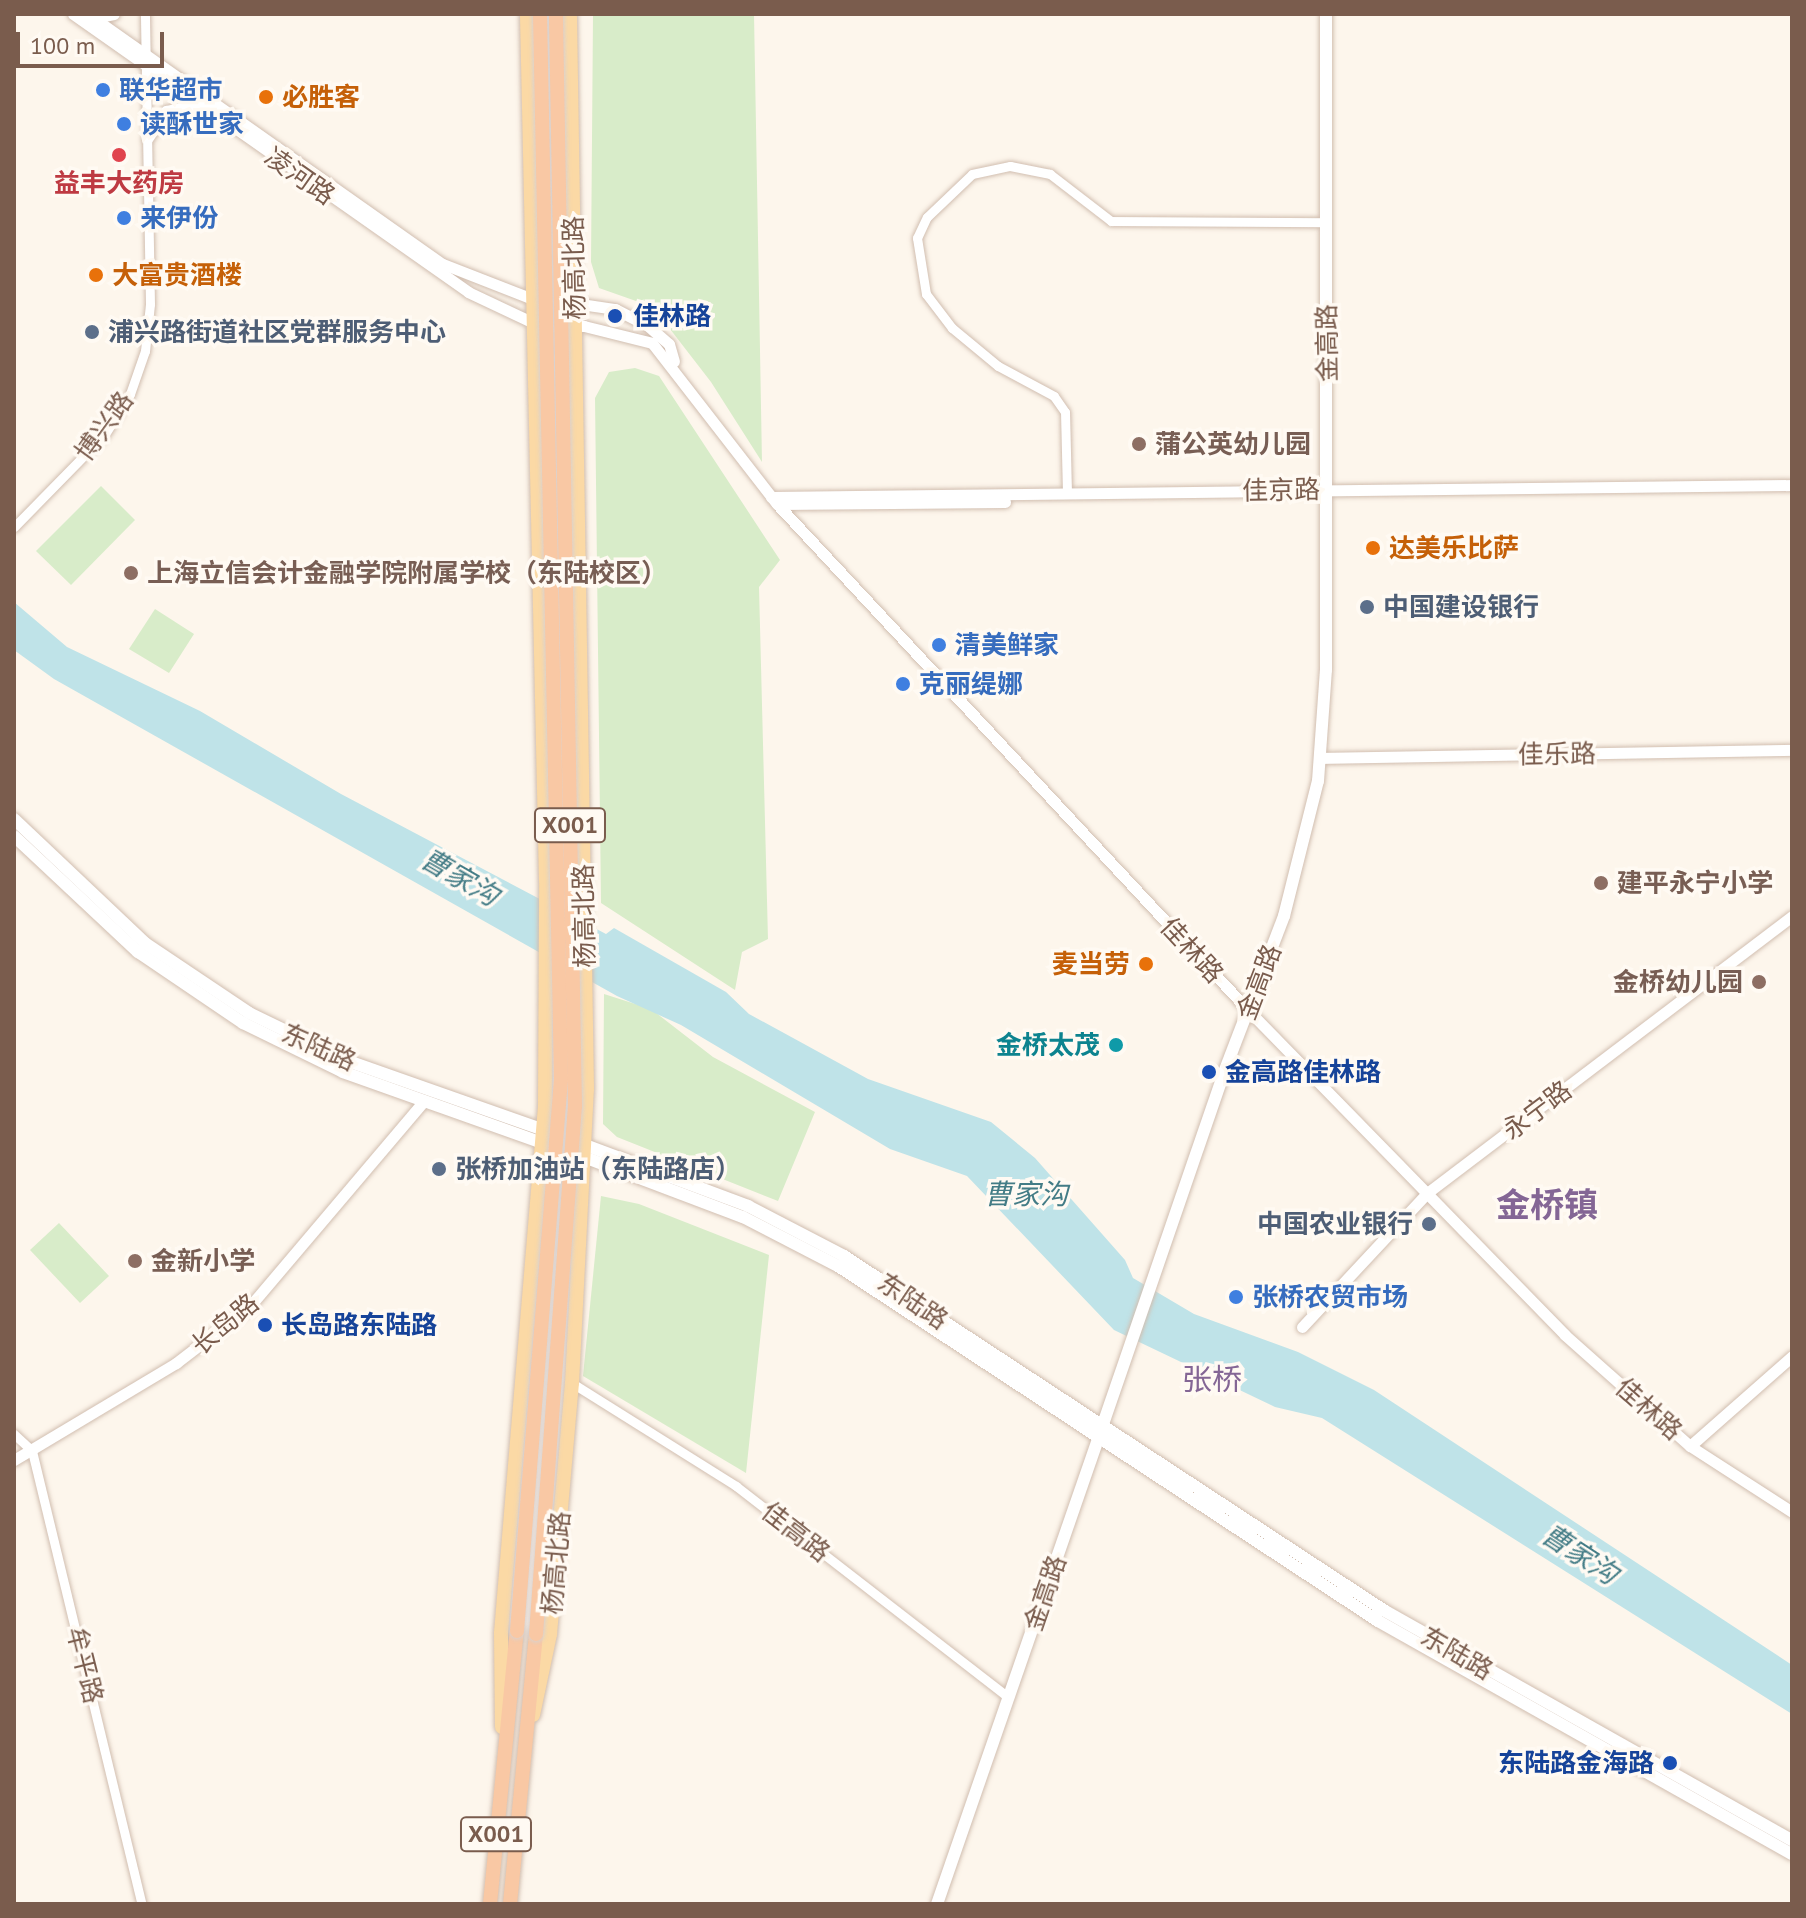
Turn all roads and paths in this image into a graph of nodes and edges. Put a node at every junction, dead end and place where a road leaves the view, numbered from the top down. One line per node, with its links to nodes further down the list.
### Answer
1 (73, 14): 10 (street, 凌河路)
2 (114, 14): 9 (street)
3 (145, 14): 10 (street, 博兴路)
4 (527, 14): 14 (main road, 杨高北路 / X001)
5 (540, 14): 44 (highway, 杨高北路 / X001, bridge)
6 (556, 14): 45 (highway, 杨高北路 / X001, bridge)
7 (570, 14): 15 (main road, 杨高北路 / X001)
8 (1326, 14): 13 (main road, 金高路)
9 (91, 16): 10 (street, 凌河路)
10 (145, 60): 11 (street, 凌河路); 12 (street, 博兴路); 14 (street, 凌河路)
11 (197, 104): 12 (street); 16 (street, 凌河路)
12 (147, 139): 23 (street, 博兴路)
13 (1326, 222): 20 (street); 21 (main road, 金高路)
14 (535, 301): 15 (street, 佳林路); 16 (main road, 杨高北路 / X001)
15 (574, 302): 17 (main road, 杨高北路 / X001); 18 (street, 佳林路)
16 (536, 324): 17 (street, 佳林路); 31 (main road, 杨高北路 / X001)
17 (576, 326): 18 (street, 佳林路); 32 (main road, 杨高北路 / X001)
18 (677, 369): 22 (street, 佳林路)
19 (1792, 485): 21 (street, 佳京路)
20 (1067, 493): 21 (street, 佳京路); 22 (street, 佳京路)
21 (1326, 493): 22 (street, 佳京路); 25 (main road, 金高路)
22 (774, 501): 29 (street, 佳林路)
23 (14, 527)
24 (1792, 750): 25 (street, 佳乐路)
25 (1322, 758): 29 (main road, 金高路)
26 (14, 819): 31 (main road, 东陆路)
27 (14, 836): 30 (main road, 东陆路)
28 (1792, 916): 33 (street, 永宁路)
29 (1248, 1010): 33 (street, 佳林路); 37 (main road, 金高路)
30 (424, 1101): 31 (main road, 东陆路); 40 (street, 长岛路)
31 (543, 1137): 32 (main road, 东陆路); 44 (main road, 杨高北路 / X001)
32 (585, 1151): 36 (main road, 杨高北路 / X001); 37 (main road, 东陆路)
33 (1427, 1193): 34 (street, 永宁路); 39 (street, 佳林路)
34 (1302, 1327)
35 (1792, 1356): 39 (street)
36 (572, 1383): 43 (street, 佳高路); 45 (main road, 杨高北路 / X001)
37 (1100, 1433): 43 (main road, 金高路); 46 (main road, 东陆路); 47 (main road, 东陆路)
38 (14, 1434): 40 (street)
39 (1690, 1446): 42 (street, 佳林路)
40 (32, 1451): 41 (street, 长岛路); 48 (street, 牟平路)
41 (14, 1460)
42 (1792, 1512)
43 (1008, 1697): 51 (main road, 金高路)
44 (503, 1764): 49 (highway, 杨高北路 / X001)
45 (523, 1766): 50 (highway, 杨高北路 / X001)
46 (1792, 1840)
47 (1792, 1854)
48 (142, 1904)
49 (490, 1904)
50 (510, 1904)
51 (937, 1904)

